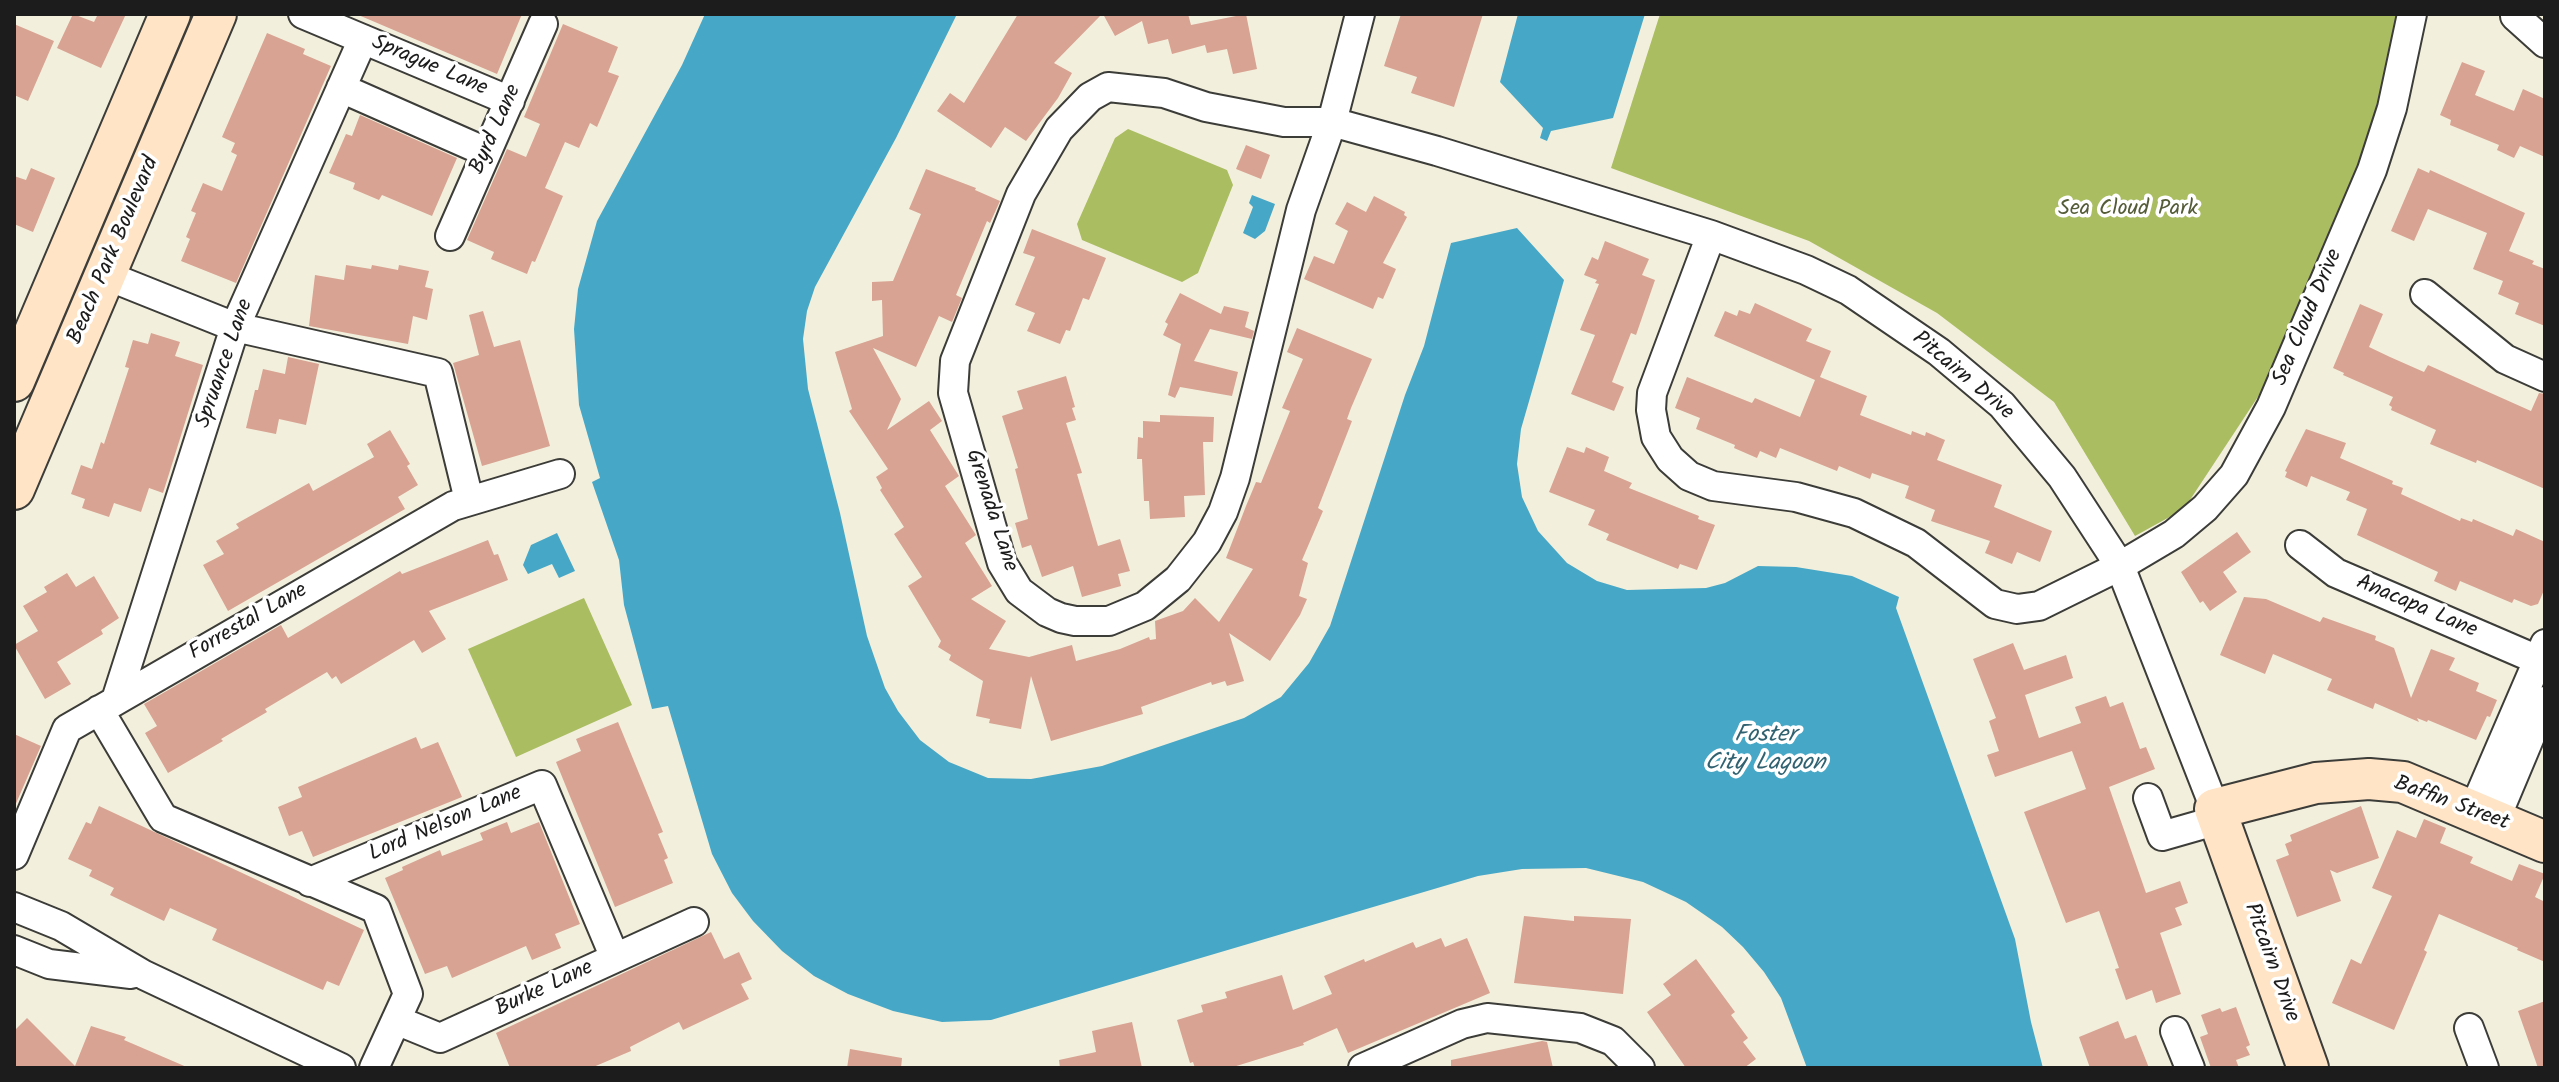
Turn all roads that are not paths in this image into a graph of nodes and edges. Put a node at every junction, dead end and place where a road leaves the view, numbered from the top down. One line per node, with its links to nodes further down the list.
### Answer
1 (170, 14): 20 (main road, Beach Park Boulevard)
2 (216, 14): 16 (main road, Beach Park Boulevard)
3 (303, 14): 8 (street, Sprague Lane)
4 (1360, 14): 12 (street, Grenada Lane)
5 (2412, 14): 25 (street, Sea Cloud Drive)
6 (2515, 16): 9 (street)
7 (543, 24): 11 (street, Byrd Lane)
8 (363, 39): 10 (street, Spruance Lane); 11 (street, Sprague Lane)
9 (2545, 43)
10 (341, 88): 13 (street); 18 (street, Spruance Lane)
11 (510, 101): 13 (street, Byrd Lane)
12 (1332, 122): 12 (street, Grenada Lane); 14 (street, Pitcairn Drive)
13 (486, 152): 15 (street, Byrd Lane)
14 (1711, 235): 25 (street, Pitcairn Drive); 25 (street, Sea Cloud Drive)
15 (450, 236)
16 (105, 275): 18 (street); 22 (main road, Beach Park Boulevard)
17 (2425, 294): 19 (street)
18 (235, 327): 23 (street); 28 (street, Spruance Lane)
19 (2545, 377)
20 (14, 381)
21 (560, 474): 23 (street, Forrestal Lane)
22 (14, 489)
23 (469, 500): 28 (street, Forrestal Lane)
24 (2300, 545): 26 (street, Anacapa Lane)
25 (2120, 566): 30 (street, Pitcairn Drive)
26 (2543, 655): 31 (street, Anacapa Lane)
27 (2545, 701): 31 (street)
28 (108, 705): 33 (street, Forrestal Lane); 34 (street)
29 (2148, 798): 30 (street)
30 (2216, 815): 31 (main road, Baffin Street); 48 (main road, Pitcairn Drive)
31 (2484, 815): 32 (main road, Baffin Street)
32 (2545, 842)
33 (14, 855)
34 (310, 882): 38 (street, Lord Nelson Lane); 40 (street)
35 (14, 907): 39 (street)
36 (694, 922): 38 (street, Burke Lane)
37 (14, 950): 39 (street)
38 (615, 958): 40 (street, Burke Lane)
39 (144, 975): 43 (street)
40 (396, 1020): 44 (street)
41 (2469, 1028): 49 (street)
42 (2175, 1031): 47 (street)
43 (341, 1068)
44 (374, 1068)
45 (1363, 1068): 46 (street)
46 (1640, 1068)
47 (2190, 1068)
48 (2308, 1068)
49 (2484, 1068)

